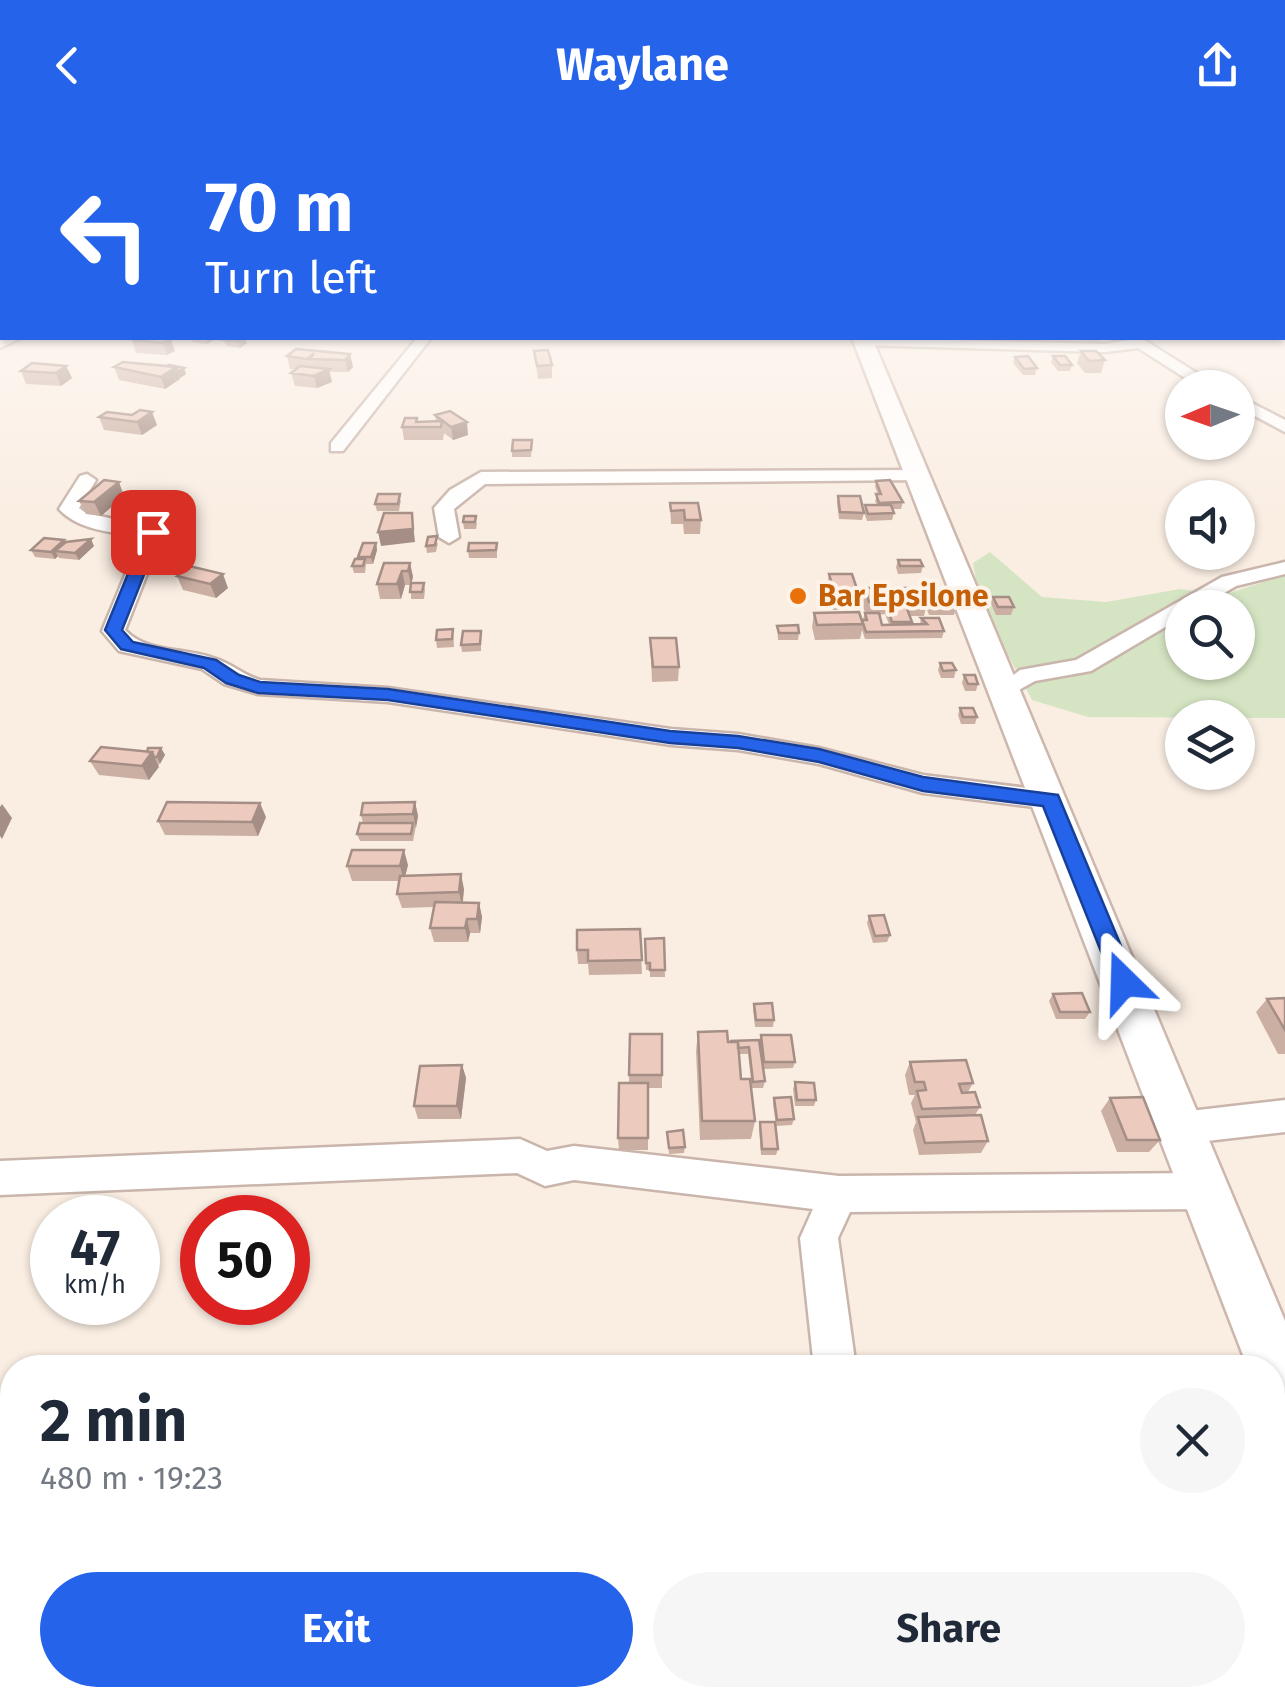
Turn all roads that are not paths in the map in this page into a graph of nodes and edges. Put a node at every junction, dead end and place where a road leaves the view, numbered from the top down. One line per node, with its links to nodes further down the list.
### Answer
1 (398, 371): 5 (street)
2 (875, 371): 6 (main road)
3 (1255, 410): 4 (street)
4 (1285, 427)
5 (336, 447)
6 (916, 476): 8 (street); 10 (main road)
7 (87, 480): 11 (street)
8 (449, 537)
9 (1285, 568): 10 (street)
10 (1006, 690): 11 (main road)
11 (1051, 800): 13 (main road)
12 (1285, 1116): 13 (street)
13 (1181, 1128): 15 (main road)
14 (0, 1178): 16 (street)
15 (1204, 1191): 16 (street); 18 (main road)
16 (840, 1194): 17 (street)
17 (833, 1355)
18 (1271, 1355)

